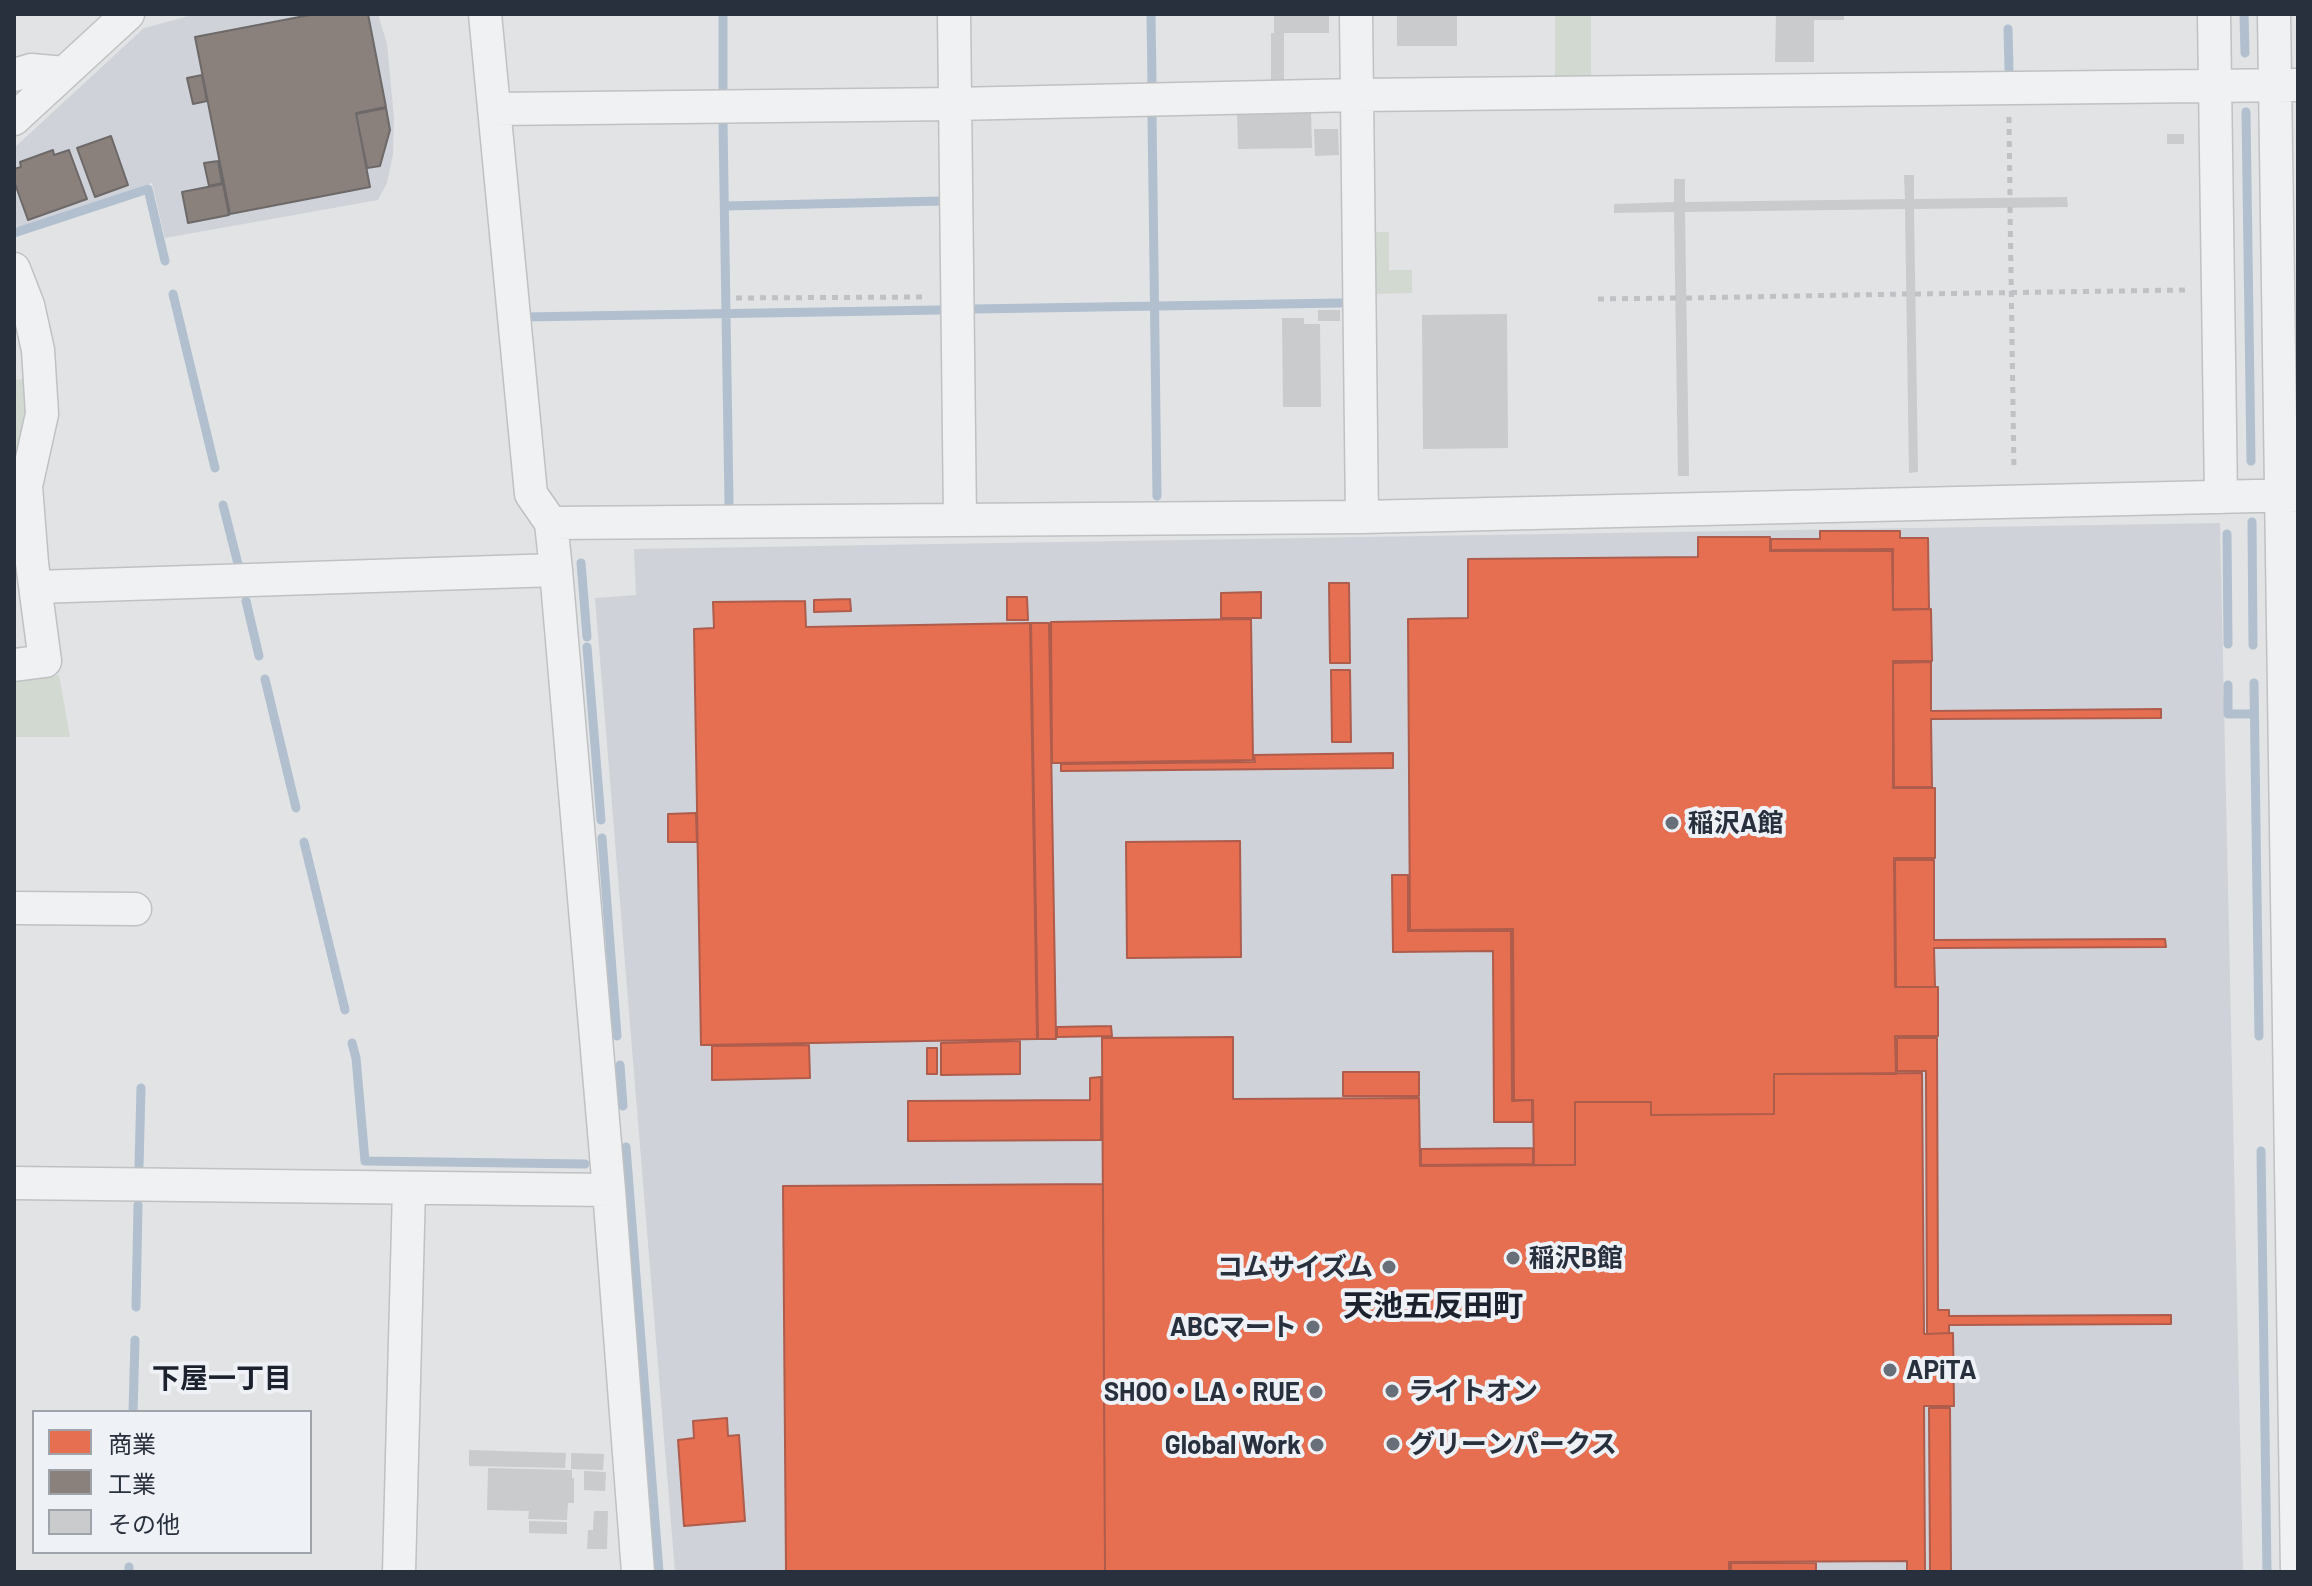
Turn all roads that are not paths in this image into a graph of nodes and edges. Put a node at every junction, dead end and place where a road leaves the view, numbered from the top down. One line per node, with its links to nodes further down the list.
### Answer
1 (128, 14): 7 (street)
2 (485, 14): 13 (street)
3 (954, 14): 12 (street)
4 (1356, 14): 11 (street)
5 (2214, 14): 10 (street)
6 (2274, 14): 9 (street)
7 (64, 73): 8 (street); 14 (street)
8 (14, 75)
9 (2287, 85): 10 (street); 16 (street)
10 (2215, 86): 11 (street); 17 (street)
11 (1357, 95): 12 (street); 18 (street)
12 (955, 104): 13 (street); 19 (street)
13 (495, 109): 20 (street)
14 (14, 119)
15 (14, 269): 22 (street)
16 (2290, 496): 17 (street); 24 (street)
17 (2221, 497): 18 (street)
18 (1362, 517): 19 (street)
19 (960, 520): 20 (street)
20 (551, 523): 21 (street)
21 (556, 570): 22 (street); 30 (street)
22 (36, 587): 23 (street)
23 (14, 665)
24 (2292, 785): 27 (street)
25 (14, 908): 26 (street)
26 (135, 909)
27 (2294, 1123): 31 (street)
28 (14, 1183): 29 (street)
29 (409, 1188): 30 (street); 32 (street)
30 (609, 1190): 33 (street)
31 (2296, 1356): 34 (street)
32 (399, 1572)
33 (638, 1572)
34 (2297, 1572)

